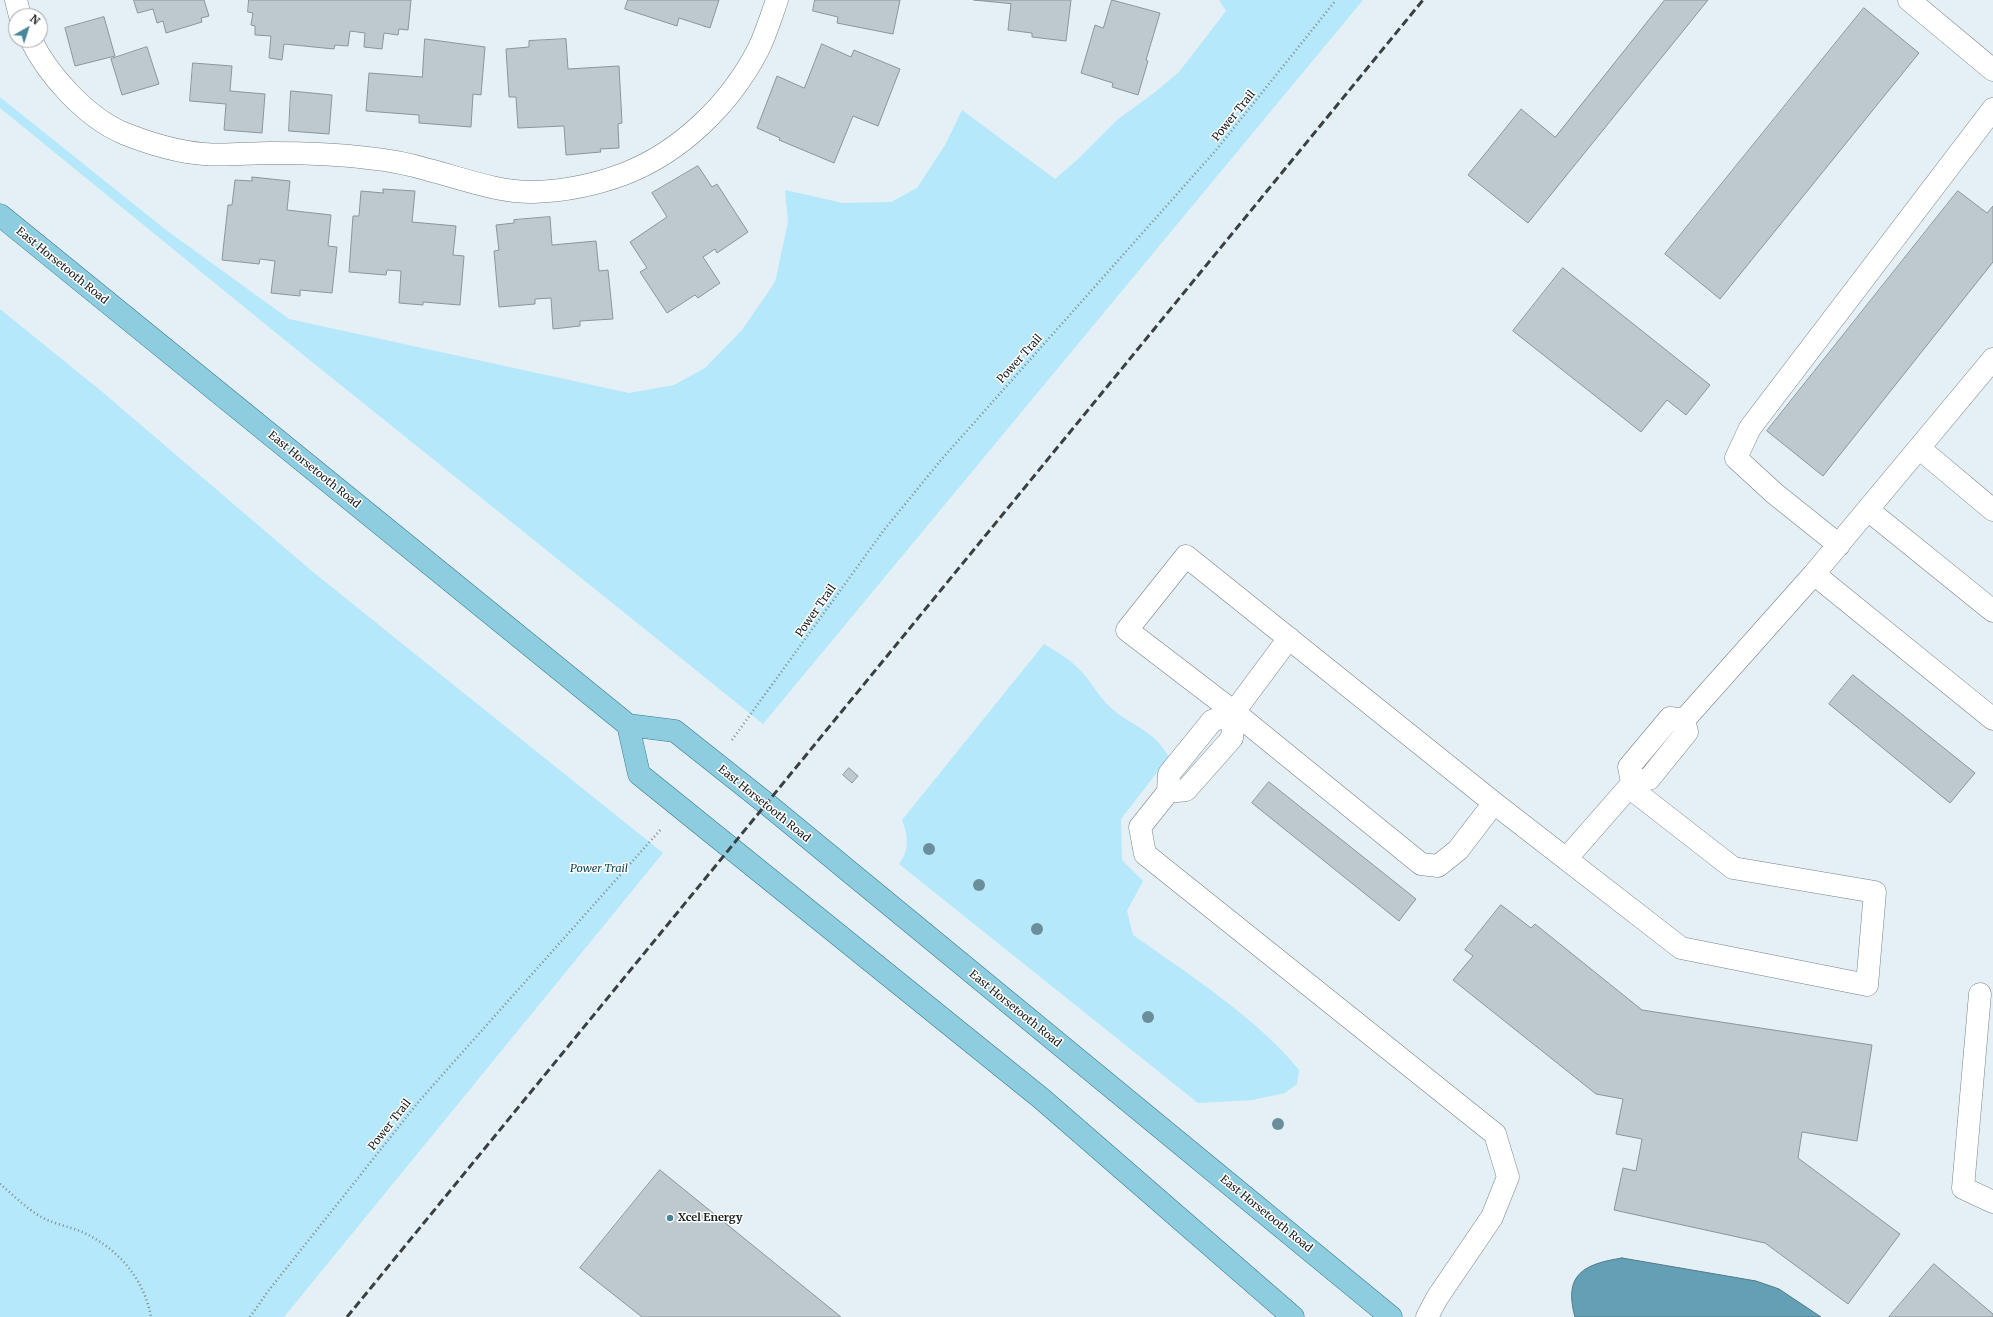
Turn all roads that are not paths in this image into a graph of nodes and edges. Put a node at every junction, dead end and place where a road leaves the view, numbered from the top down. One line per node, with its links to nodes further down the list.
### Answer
1 (777, 0): 3 (lane)
2 (1909, 0): 4 (lane)
3 (35, 48)
4 (1993, 70)
5 (1993, 108): 11 (lane)
6 (0, 215): 17 (main road, East Horsetooth Road)
7 (1993, 359): 8 (lane)
8 (1919, 448): 9 (lane); 10 (lane)
9 (1868, 510): 11 (lane); 13 (lane)
10 (1993, 510)
11 (1839, 545): 12 (lane)
12 (1814, 574): 16 (lane); 18 (lane)
13 (1993, 611)
14 (1289, 638): 15 (lane); 15 (lane); 19 (lane)
15 (1234, 712): 19 (lane); 25 (lane)
16 (1993, 719)
17 (628, 725): 23 (main road); 24 (main road, East Horsetooth Road)
18 (1631, 784): 20 (lane); 20 (lane)
19 (1494, 803): 20 (lane)
20 (1566, 859)
21 (1980, 994): 22 (lane)
22 (1993, 1202)
23 (1293, 1317)
24 (1391, 1317)
25 (1427, 1317)

